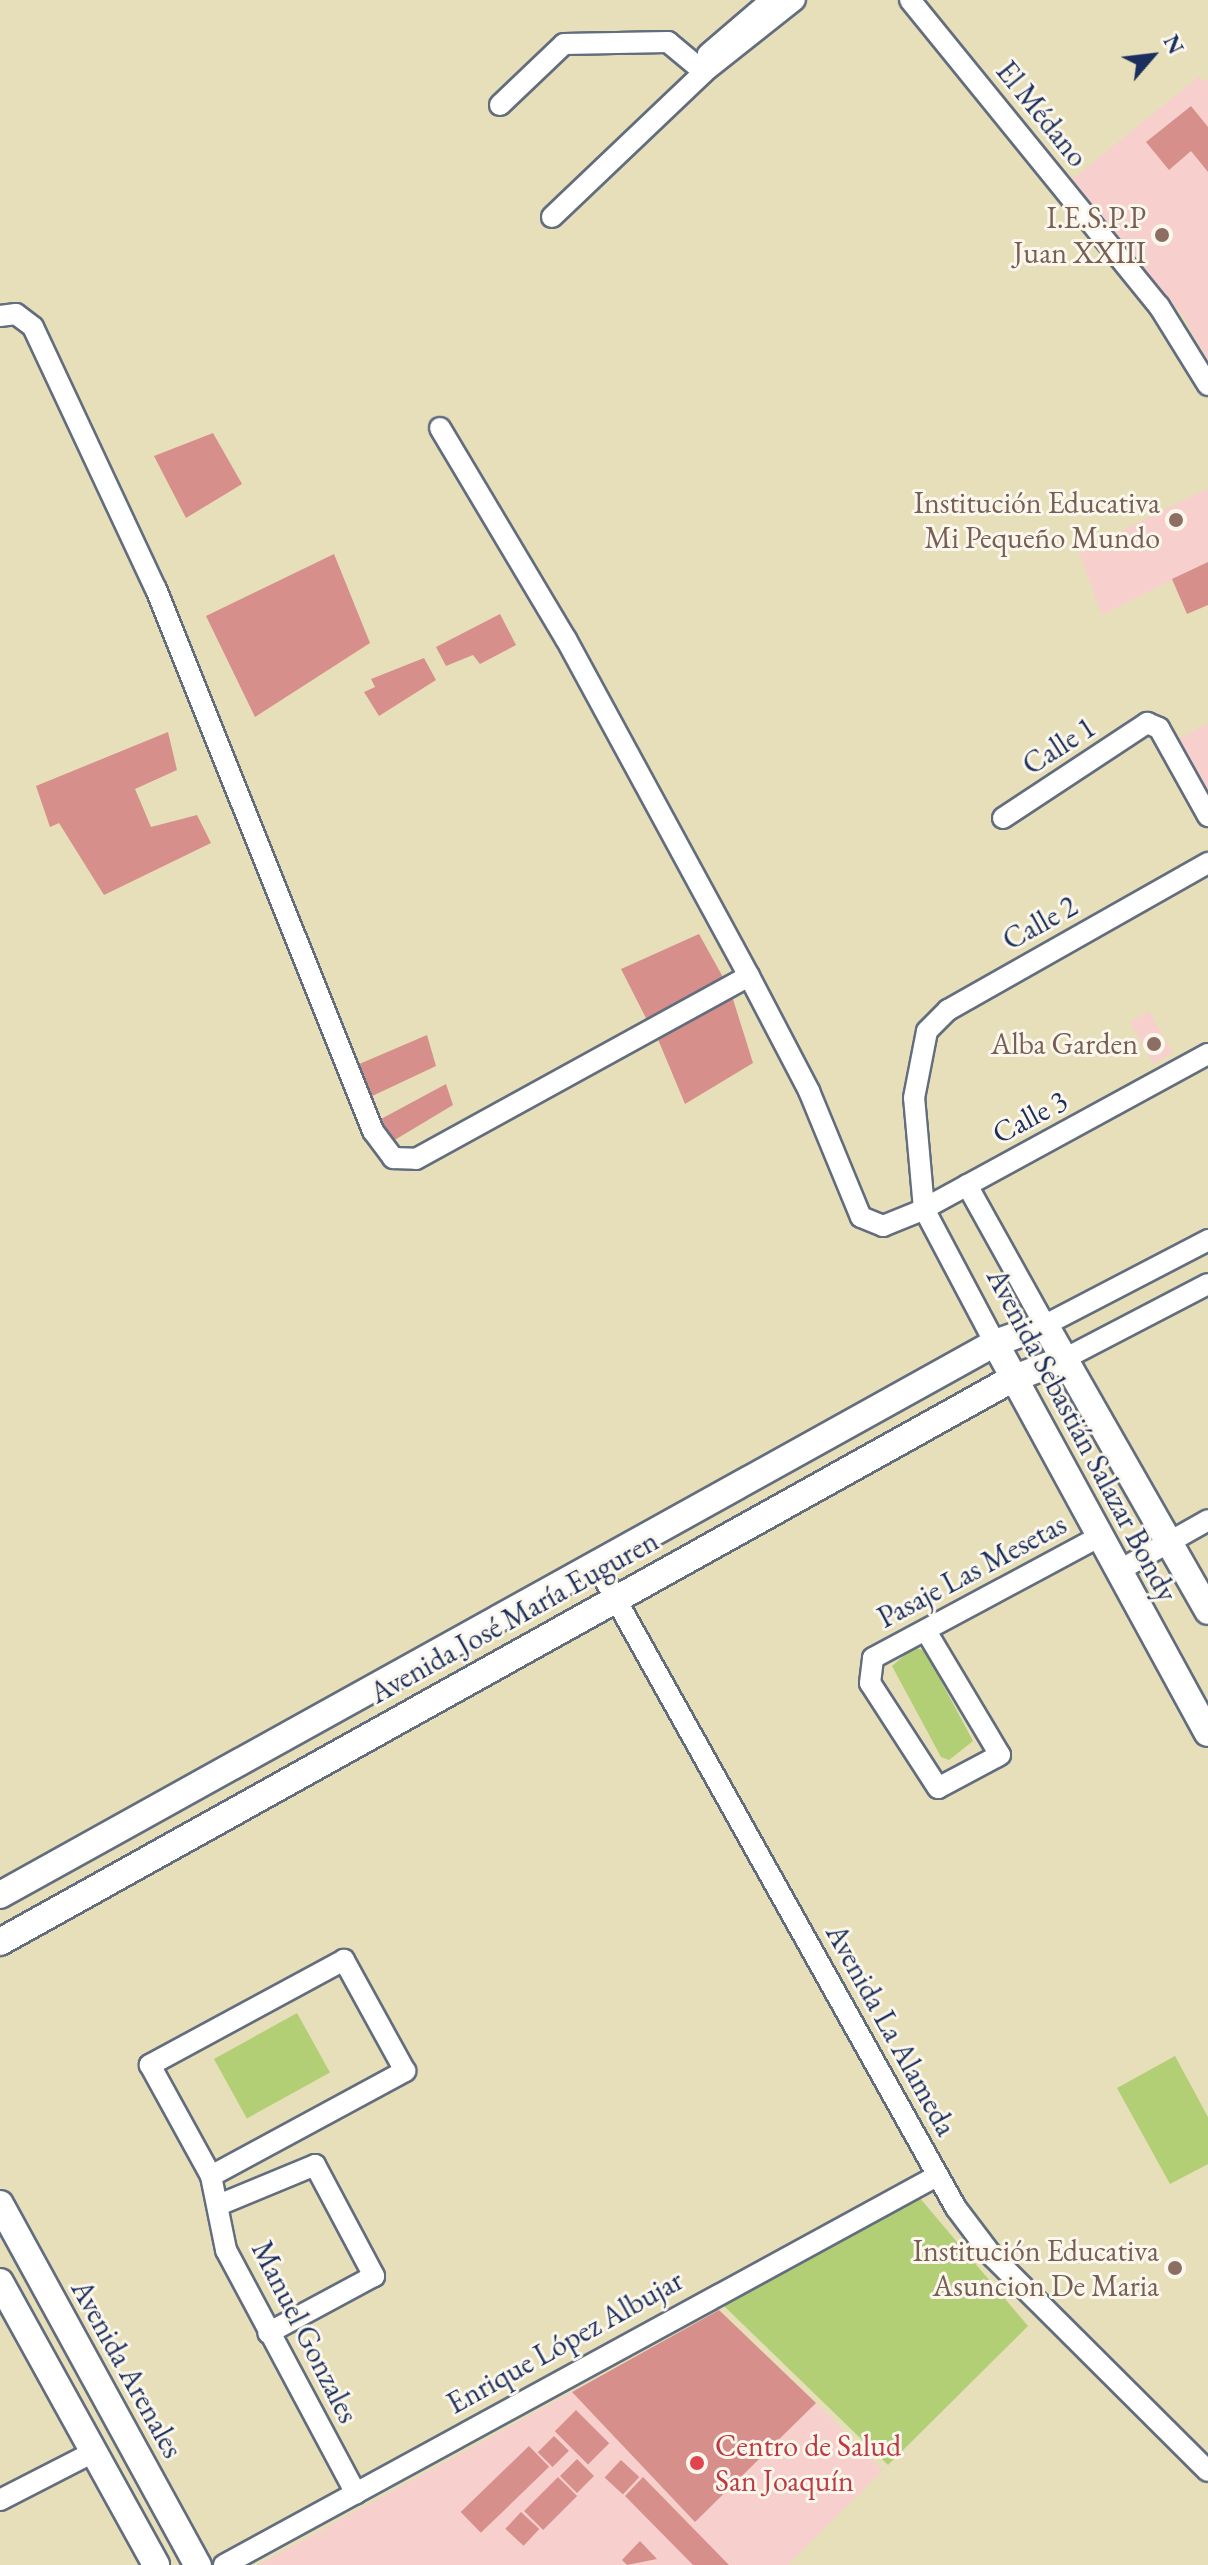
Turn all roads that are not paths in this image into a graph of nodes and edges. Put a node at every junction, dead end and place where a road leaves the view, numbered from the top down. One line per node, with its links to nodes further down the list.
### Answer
1 (771, 0): 4 (street)
2 (795, 0): 4 (street)
3 (910, 0): 8 (street, El Médano)
4 (704, 72): 5 (street); 6 (street)
5 (500, 105)
6 (552, 217)
7 (0, 316): 13 (street)
8 (1208, 385)
9 (440, 428): 13 (street, Calle 3)
10 (1208, 816): 11 (street, Calle 1)
11 (1003, 818)
12 (1208, 863): 16 (street, Calle 2)
13 (749, 976): 16 (street, Calle 3)
14 (1208, 1054): 15 (street, Calle 3)
15 (967, 1185): 16 (street, Calle 3); 19 (street, Avenida Sebastián Salazar Bondy)
16 (924, 1209): 20 (street, Avenida Sebastián Salazar Bondy)
17 (1208, 1240): 19 (street)
18 (1208, 1284): 21 (street)
19 (1045, 1325): 20 (street, Avenida José María Euguren); 21 (street, Avenida Sebastián Salazar Bondy)
20 (995, 1343): 22 (street, Avenida Sebastián Salazar Bondy); 26 (street, Avenida José María Euguren)
21 (1064, 1359): 22 (street, Avenida José María Euguren); 25 (street, Avenida Sebastián Salazar Bondy)
22 (1012, 1379): 24 (street, Avenida Sebastián Salazar Bondy); 28 (street, Avenida José María Euguren)
23 (1208, 1520): 25 (street)
24 (1099, 1537): 27 (street, Avenida Sebastián Salazar Bondy); 30 (street, Pasaje Las Mesetas)
25 (1170, 1542): 27 (street); 29 (street, Avenida Sebastián Salazar Bondy)
26 (595, 1562): 28 (street, Avenida La Alameda); 32 (street, Avenida José María Euguren)
27 (1118, 1571): 31 (street, Avenida Sebastián Salazar Bondy)
28 (616, 1596): 33 (street, Avenida José María Euguren); 35 (street, Avenida La Alameda)
29 (1208, 1611)
30 (926, 1631): 30 (street, Pasaje Las Mesetas)
31 (1208, 1733)
32 (0, 1895)
33 (0, 1942)
34 (211, 2176): 34 (street, Manuel Gonzales); 37 (street, Manuel Gonzales)
35 (937, 2176): 41 (street, Avenida La Alameda); 42 (street, Enrique López Albujar)
36 (0, 2204): 45 (street, Avenida Arenales)
37 (221, 2204): 39 (street, Manuel Gonzales); 39 (street)
38 (0, 2282): 40 (street)
39 (268, 2333): 42 (street, Manuel Gonzales)
40 (94, 2452): 43 (street); 44 (street)
41 (1208, 2471)
42 (356, 2493): 46 (street, Enrique López Albujar)
43 (0, 2500)
44 (156, 2565)
45 (198, 2565)
46 (224, 2565)

